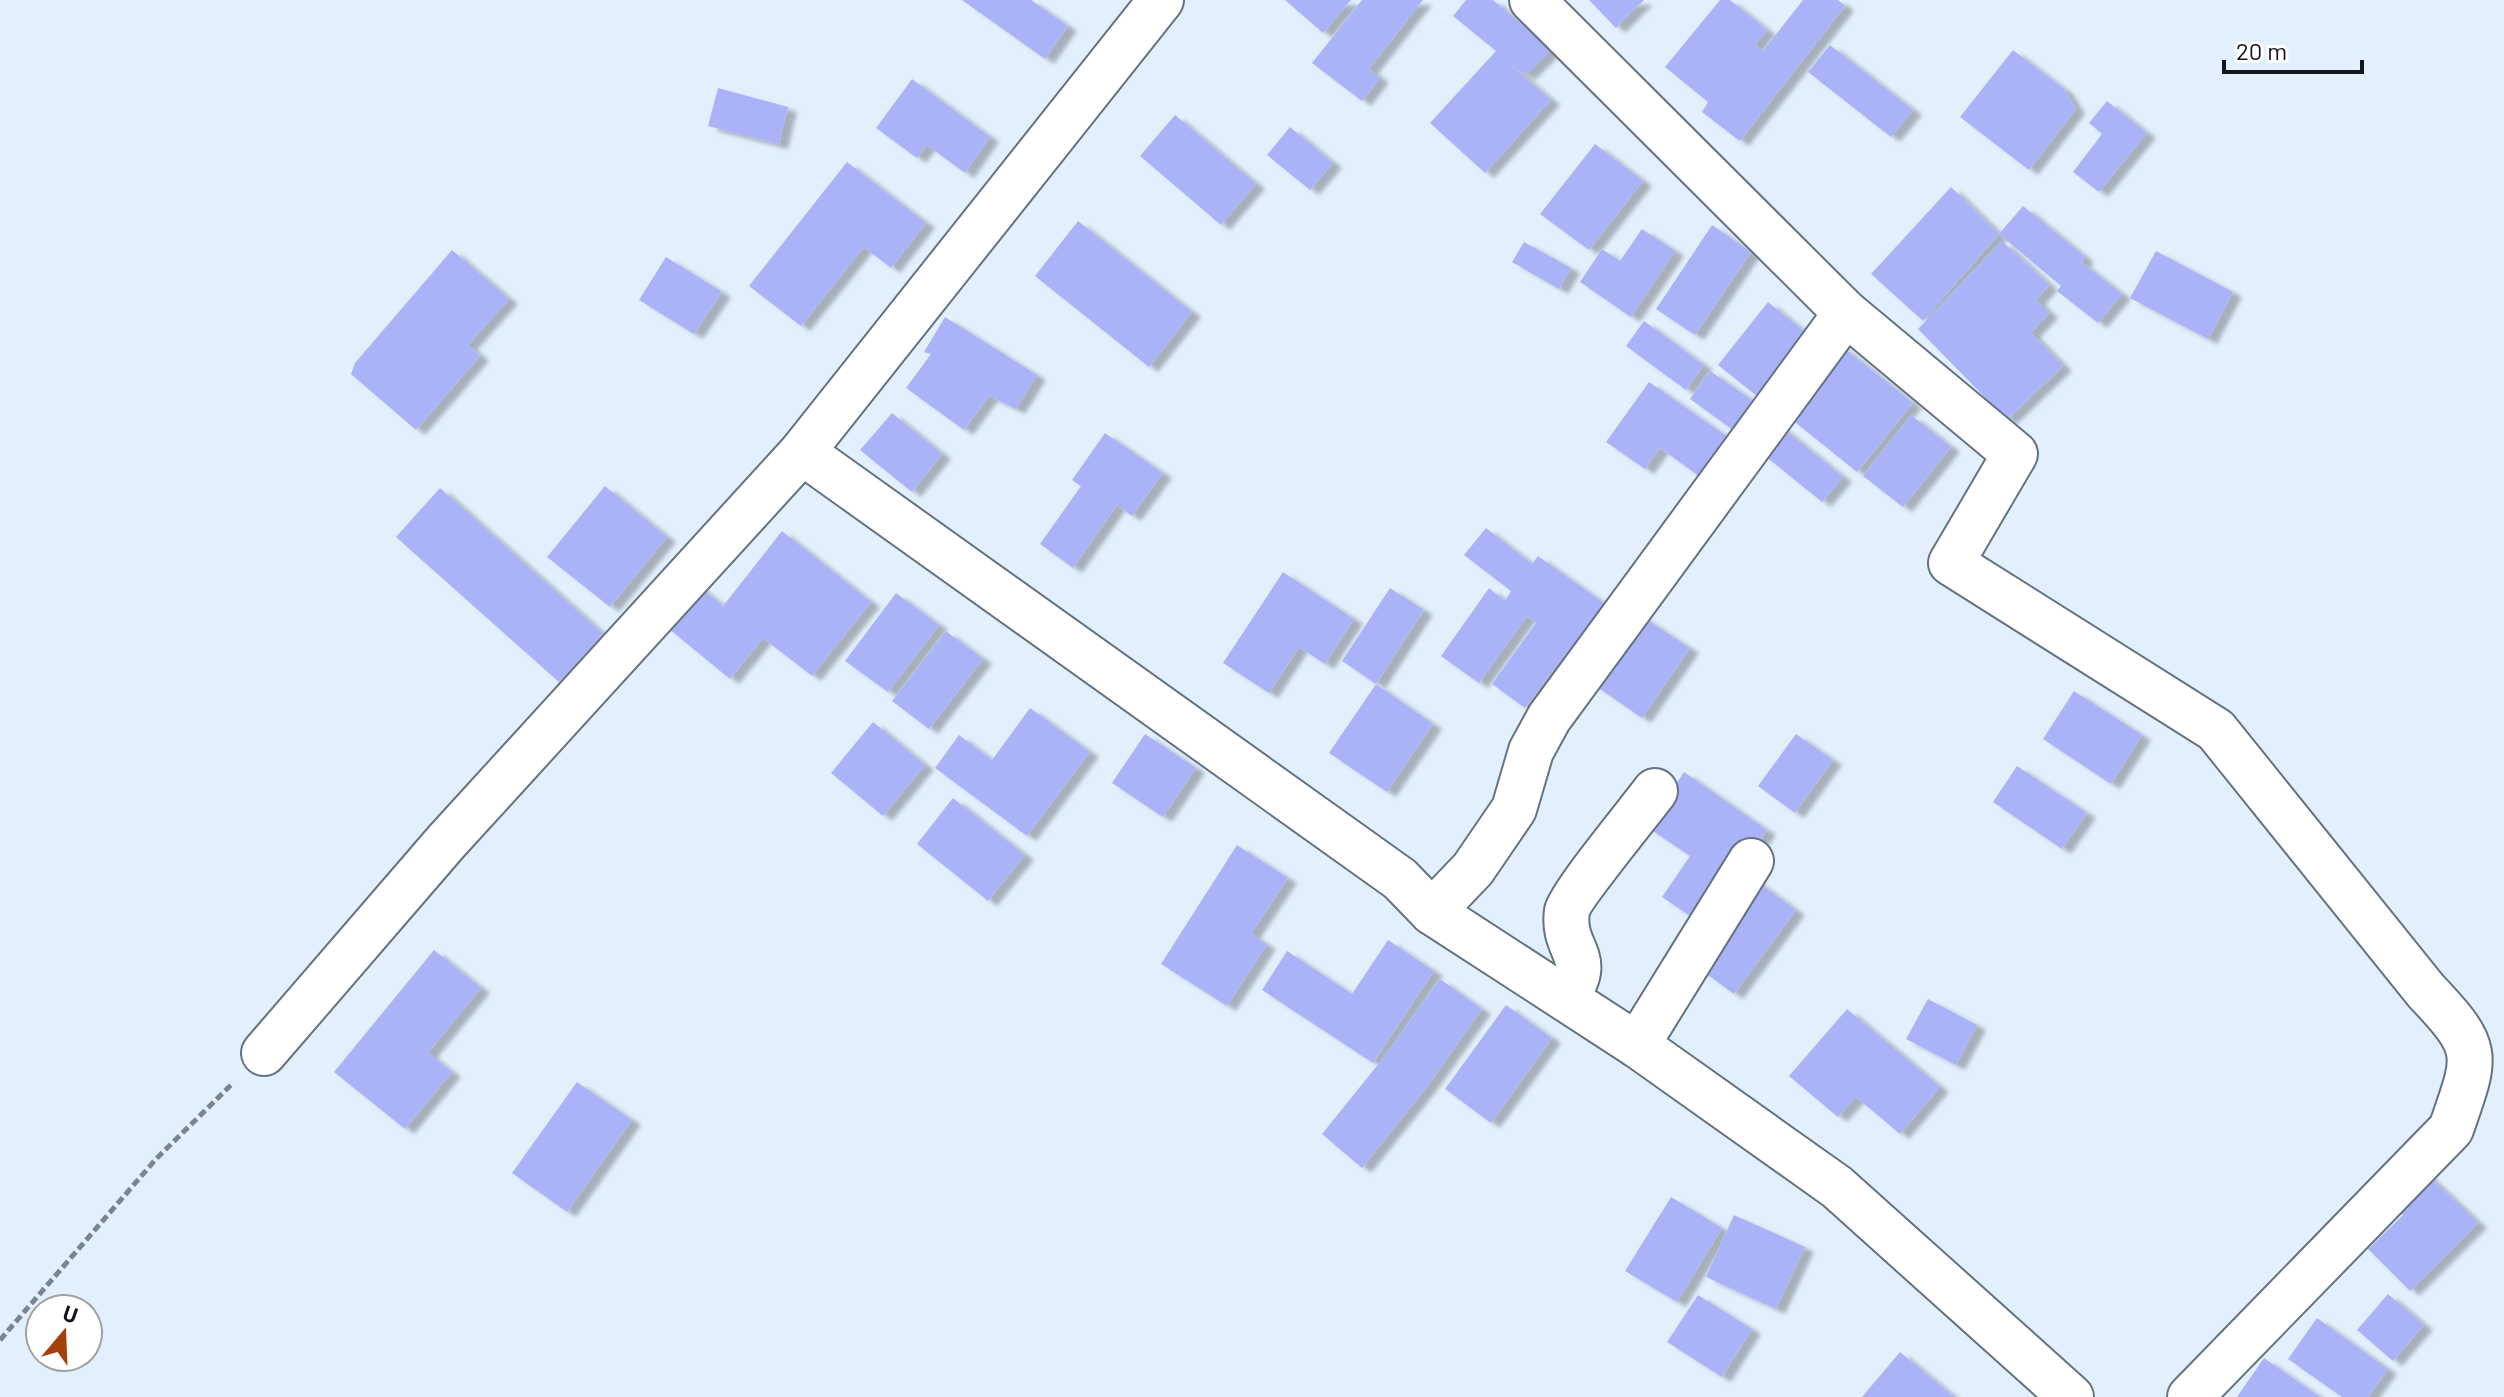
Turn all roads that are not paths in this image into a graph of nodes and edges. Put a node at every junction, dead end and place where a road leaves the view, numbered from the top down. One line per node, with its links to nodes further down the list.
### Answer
1 (1161, 0): 4 (street)
2 (1532, 0): 3 (street)
3 (1846, 313): 7 (street); 12 (street)
4 (802, 452): 7 (street); 10 (street)
5 (1655, 791): 8 (street)
6 (1751, 861): 9 (street)
7 (1432, 912): 8 (street)
8 (1565, 998): 9 (street)
9 (1637, 1045): 11 (street)
10 (264, 1053)
11 (2071, 1397)
12 (2190, 1397)

